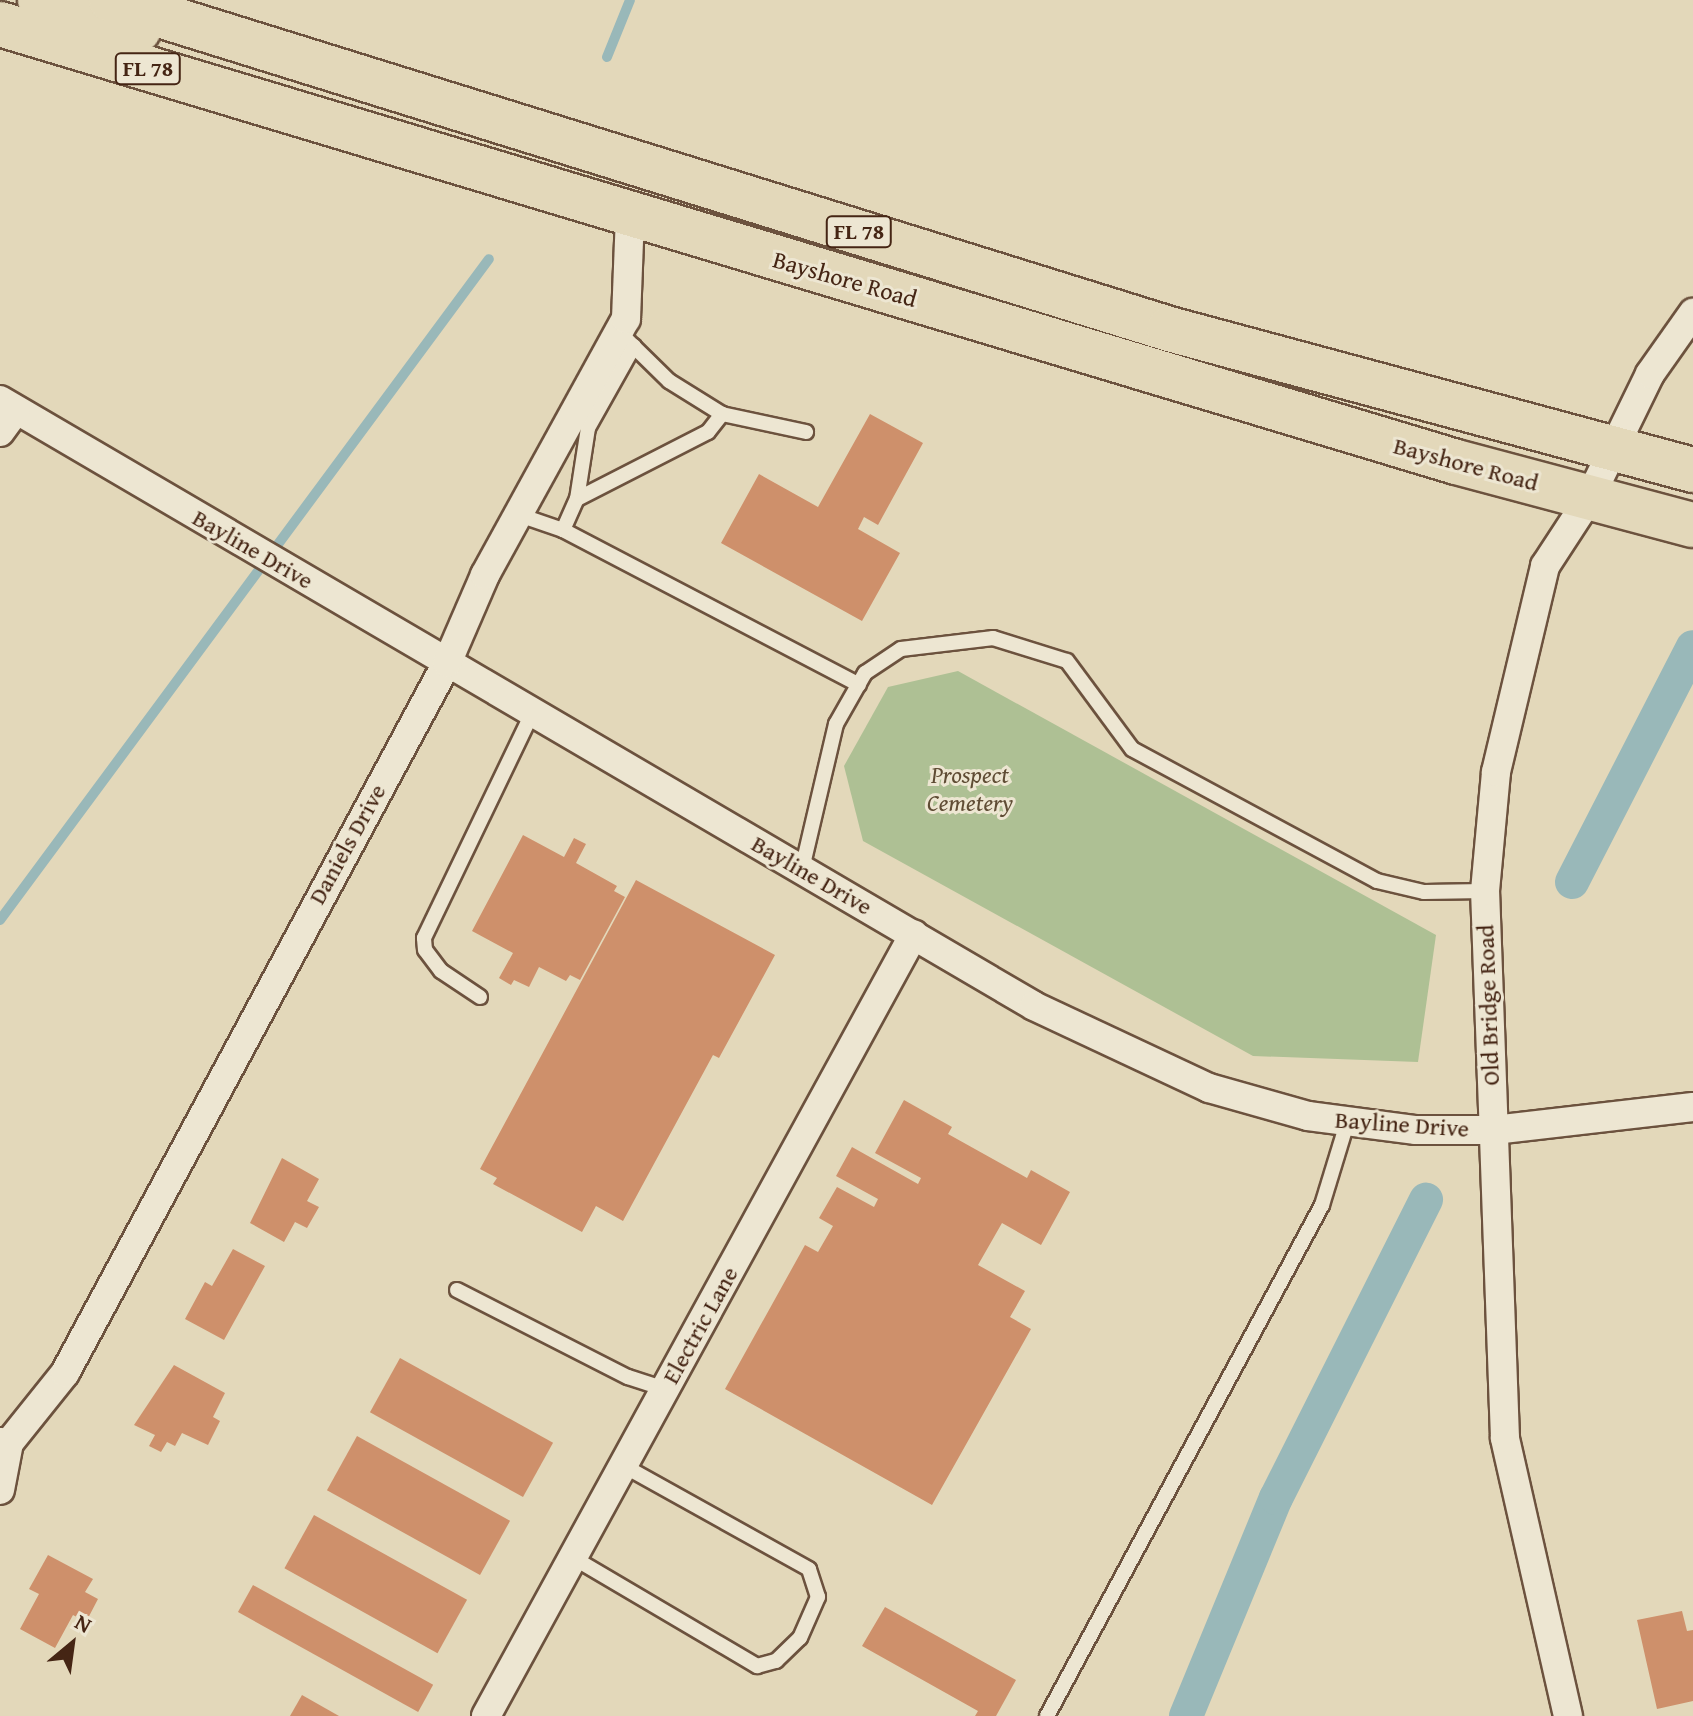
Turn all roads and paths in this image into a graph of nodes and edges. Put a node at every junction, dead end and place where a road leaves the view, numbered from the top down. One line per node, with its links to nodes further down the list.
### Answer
1 (40, 0): 4 (main road)
2 (111, 0): 4 (main road, Bayshore Road / FL 78)
3 (0, 24): 5 (main road, Bayshore Road / FL 78)
4 (403, 90): 11 (main road, Bayshore Road / FL 78)
5 (630, 216): 7 (street, Daniels Drive); 13 (main road, Bayshore Road / FL 78)
6 (1693, 313): 11 (street, Old Bridge Road)
7 (626, 339): 9 (lane); 14 (lane); 15 (street, Daniels Drive)
8 (5, 414): 18 (street, Bayline Drive)
9 (722, 414): 10 (lane); 14 (lane)
10 (806, 432)
11 (1611, 449): 12 (main road, Bayshore Road / FL 78); 13 (street, Old Bridge Road)
12 (1693, 470)
13 (1590, 497): 16 (main road, Bayshore Road / FL 78); 22 (street, Old Bridge Road)
14 (577, 499): 17 (lane)
15 (519, 515): 17 (lane); 18 (street, Daniels Drive)
16 (1693, 525)
17 (563, 530): 19 (lane)
18 (447, 663): 20 (street, Bayline Drive); 30 (street, Daniels Drive)
19 (859, 685): 21 (lane); 22 (lane)
20 (533, 712): 21 (street, Bayline Drive); 24 (lane)
21 (802, 869): 23 (street, Bayline Drive)
22 (1485, 891): 27 (street, Old Bridge Road)
23 (914, 934): 26 (street, Bayline Drive); 29 (street, Electric Lane)
24 (480, 997)
25 (1693, 1107): 27 (street, Bayline Drive)
26 (1347, 1123): 27 (street, Bayline Drive); 35 (lane)
27 (1494, 1130): 36 (street, Old Bridge Road)
28 (457, 1290): 29 (lane)
29 (664, 1389): 31 (street, Electric Lane)
30 (4, 1442): 32 (street)
31 (622, 1465): 33 (street, Electric Lane); 33 (lane)
32 (0, 1490)
33 (572, 1557): 34 (street, Electric Lane)
34 (486, 1716)
35 (1047, 1716)
36 (1568, 1716)

